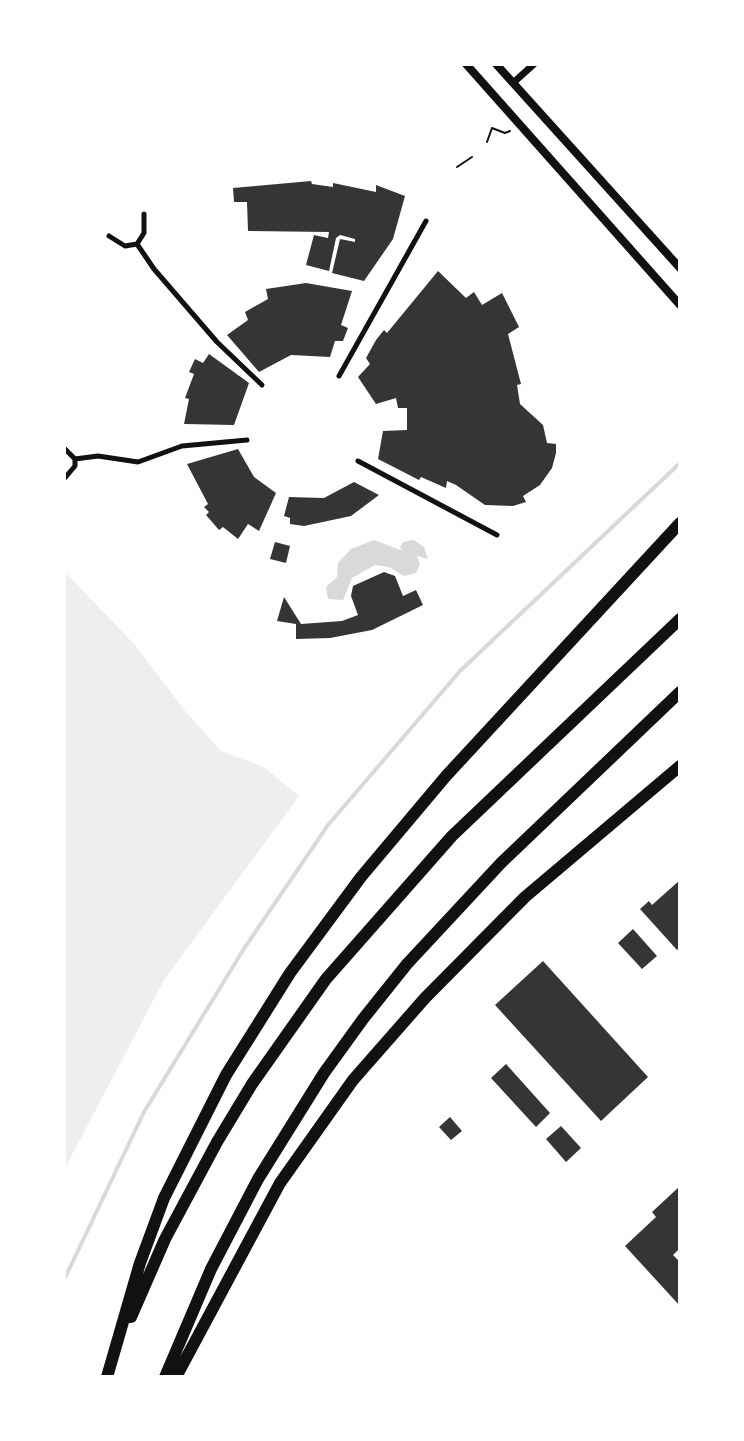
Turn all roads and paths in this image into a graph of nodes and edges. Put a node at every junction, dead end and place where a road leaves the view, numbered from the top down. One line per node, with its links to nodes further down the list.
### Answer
1 (466, 64): 14 (street)
2 (496, 64): 4 (street)
3 (534, 64): 4 (street)
4 (513, 83): 13 (street)
5 (511, 129): 6 (path)
6 (487, 142)
7 (472, 157): 8 (path)
8 (457, 167)
9 (144, 214): 12 (street)
10 (426, 221): 15 (street)
11 (109, 236): 12 (street)
12 (137, 244): 16 (street)
13 (680, 268)
14 (680, 305)
15 (339, 376)
16 (262, 385)
17 (247, 440): 19 (street)
18 (64, 448): 19 (street)
19 (75, 459): 21 (street)
20 (358, 461): 23 (street)
21 (64, 479)
22 (680, 523): 27 (highway)
23 (497, 535)
24 (680, 619): 27 (highway)
25 (680, 692): 28 (highway)
26 (680, 766): 29 (highway)
27 (108, 1377)
28 (165, 1377)
29 (176, 1377)

